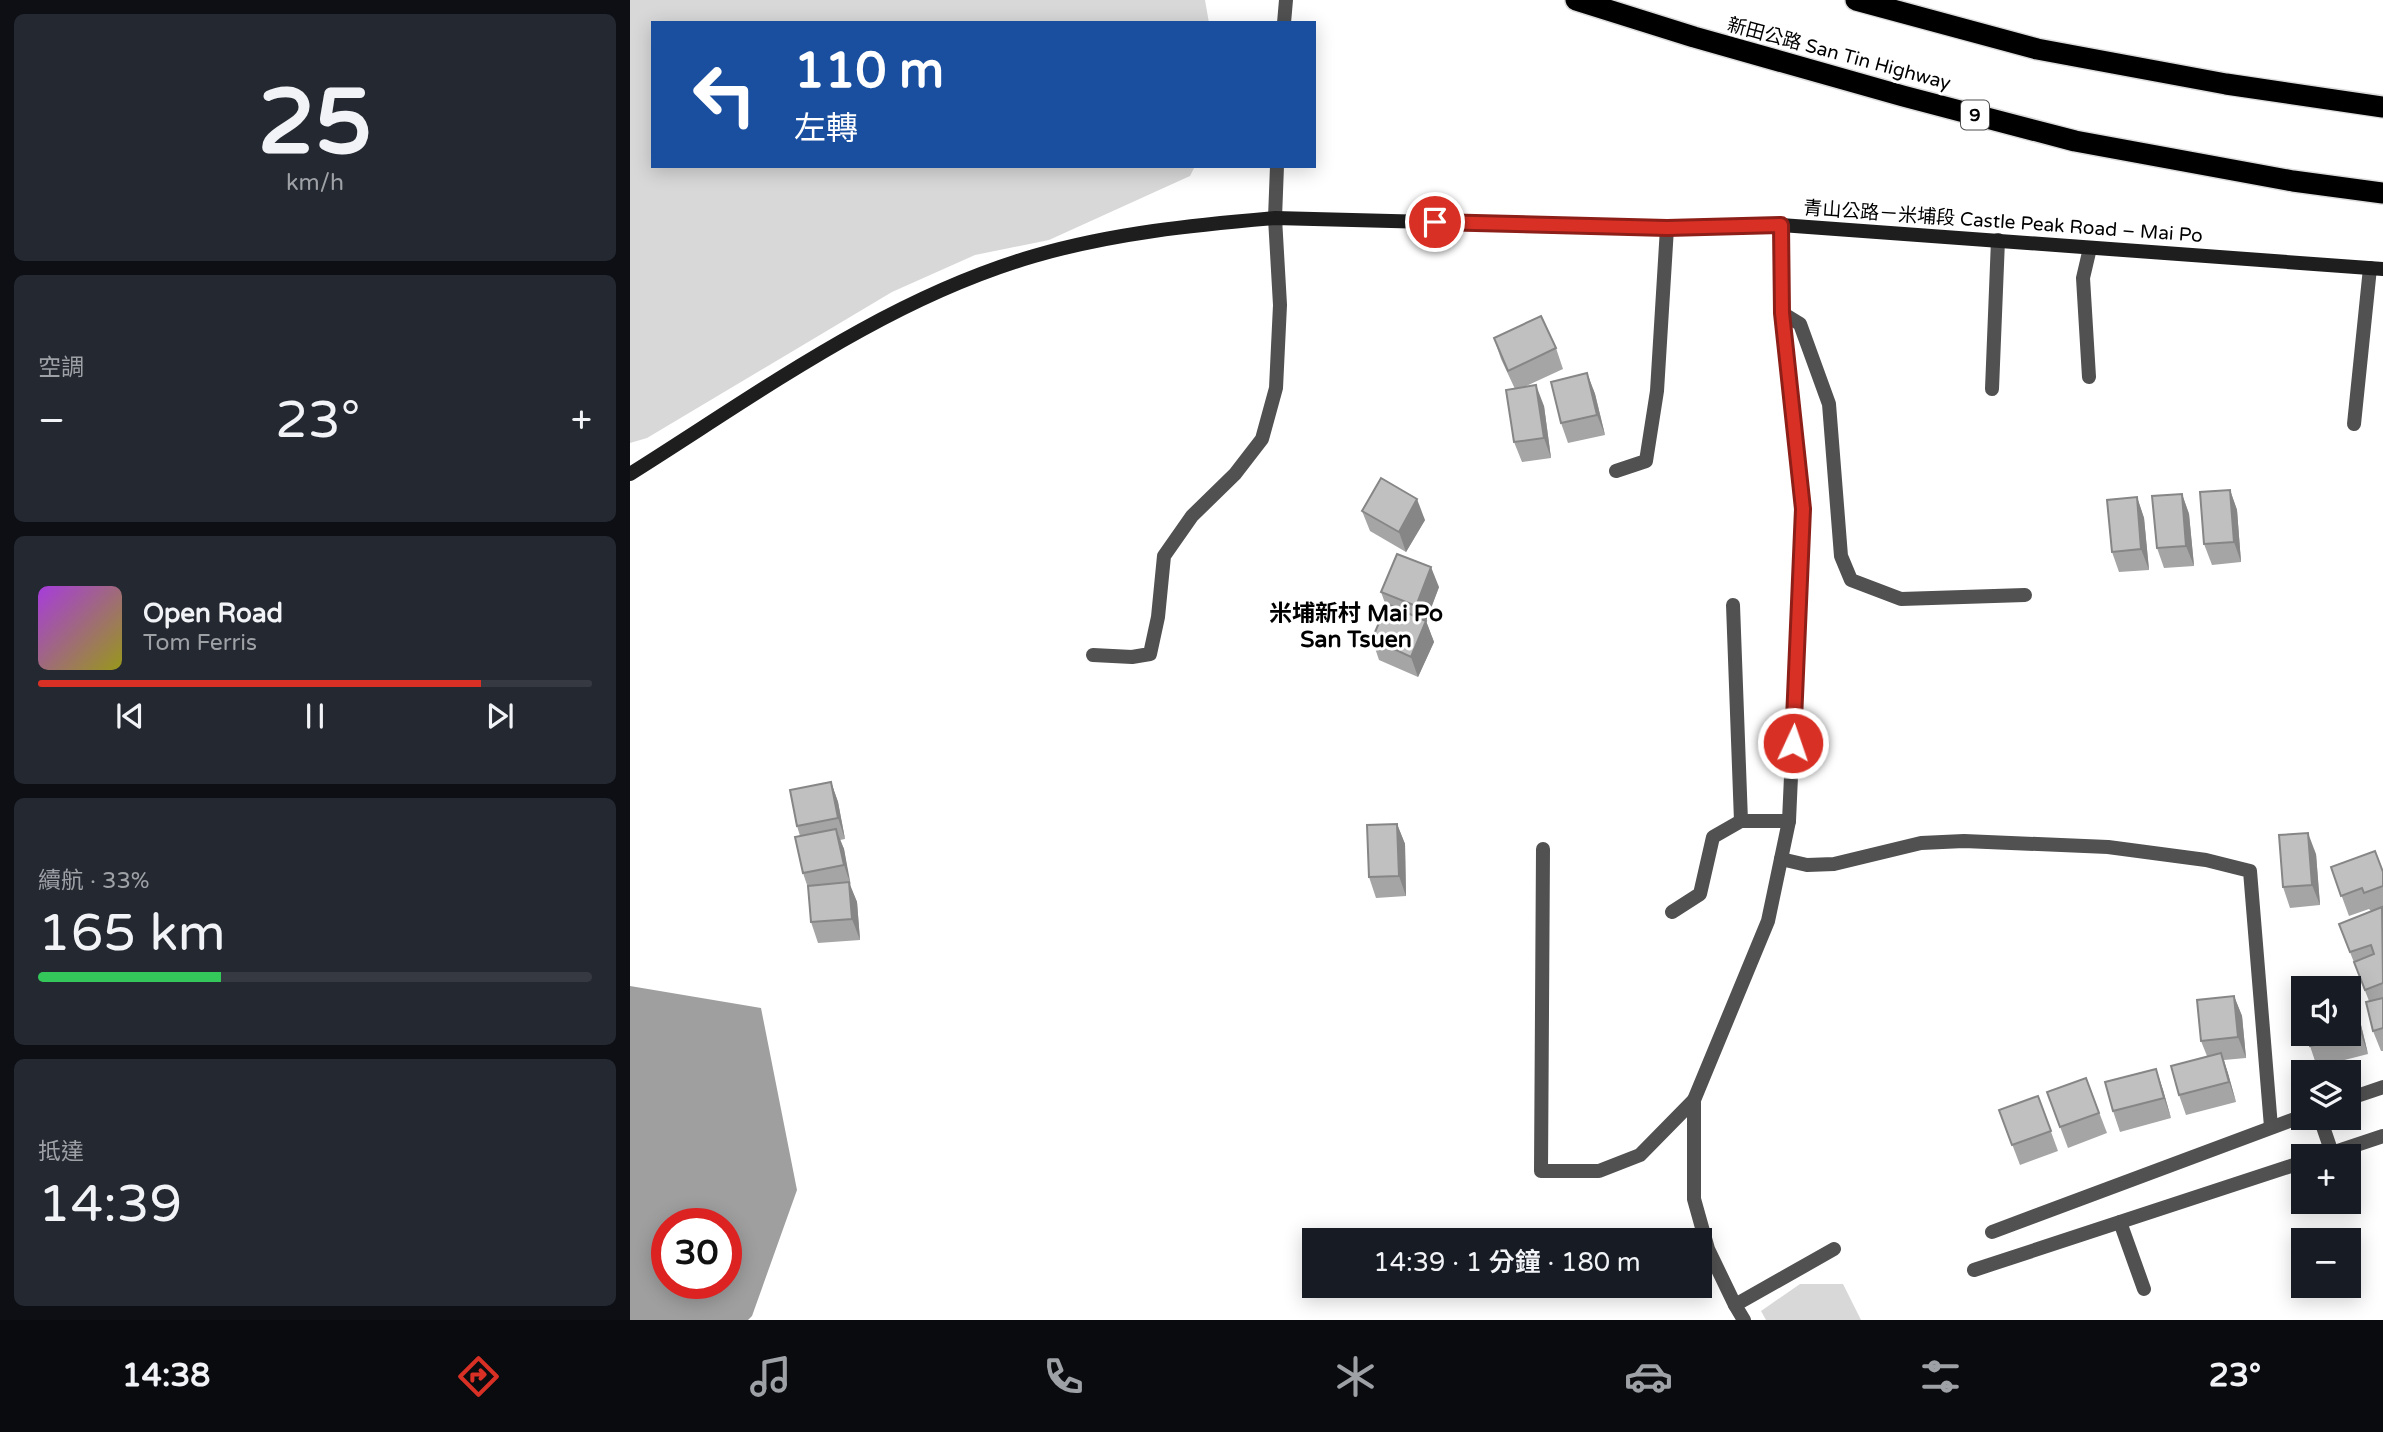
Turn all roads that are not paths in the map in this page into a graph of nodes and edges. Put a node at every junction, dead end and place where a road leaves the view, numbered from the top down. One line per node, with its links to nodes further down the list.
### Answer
1 (1286, 0): 4 (street)
2 (1576, 0): 7 (highway, 新田公路 San Tin Highway / 9)
3 (1856, 0): 5 (highway)
4 (1284, 21)
5 (2383, 107)
6 (1277, 168): 8 (street)
7 (2383, 193)
8 (1275, 218): 10 (main road, 青山公路－米埔段 Castle Peak Road – Mai Po); 19 (main road, 青山公路－米埔段 Castle Peak Road – Mai Po); 22 (street)
9 (1781, 225): 10 (main road, 青山公路－米埔段 Castle Peak Road – Mai Po); 11 (main road, 青山公路－米埔段 Castle Peak Road – Mai Po); 14 (street)
10 (1667, 228): 18 (street)
11 (1998, 240): 12 (main road, 青山公路－米埔段 Castle Peak Road – Mai Po); 16 (street)
12 (2090, 248): 13 (main road, 青山公路－米埔段 Castle Peak Road – Mai Po); 15 (street)
13 (2376, 269): 17 (street)
14 (1782, 313): 20 (street); 24 (street)
15 (2089, 377)
16 (1992, 389)
17 (2354, 424)
18 (1616, 471)
19 (630, 474)
20 (2025, 595)
21 (1733, 605): 23 (street)
22 (1093, 654)
23 (1741, 821): 24 (street); 27 (street)
24 (1789, 821): 26 (street)
25 (1543, 849): 30 (street)
26 (1781, 859): 30 (street); 32 (street)
27 (1672, 912)
28 (2383, 1087): 29 (street)
29 (2361, 1095)
30 (1694, 1100): 41 (street)
31 (2291, 1120): 32 (street)
32 (2271, 1128): 37 (street)
33 (2383, 1136): 34 (street)
34 (2359, 1144)
35 (2291, 1166): 36 (street)
36 (2120, 1222): 39 (street); 40 (street)
37 (1992, 1232)
38 (1834, 1249): 41 (street)
39 (1974, 1270)
40 (2144, 1289)
41 (1735, 1305): 42 (street)
42 (1744, 1320)

